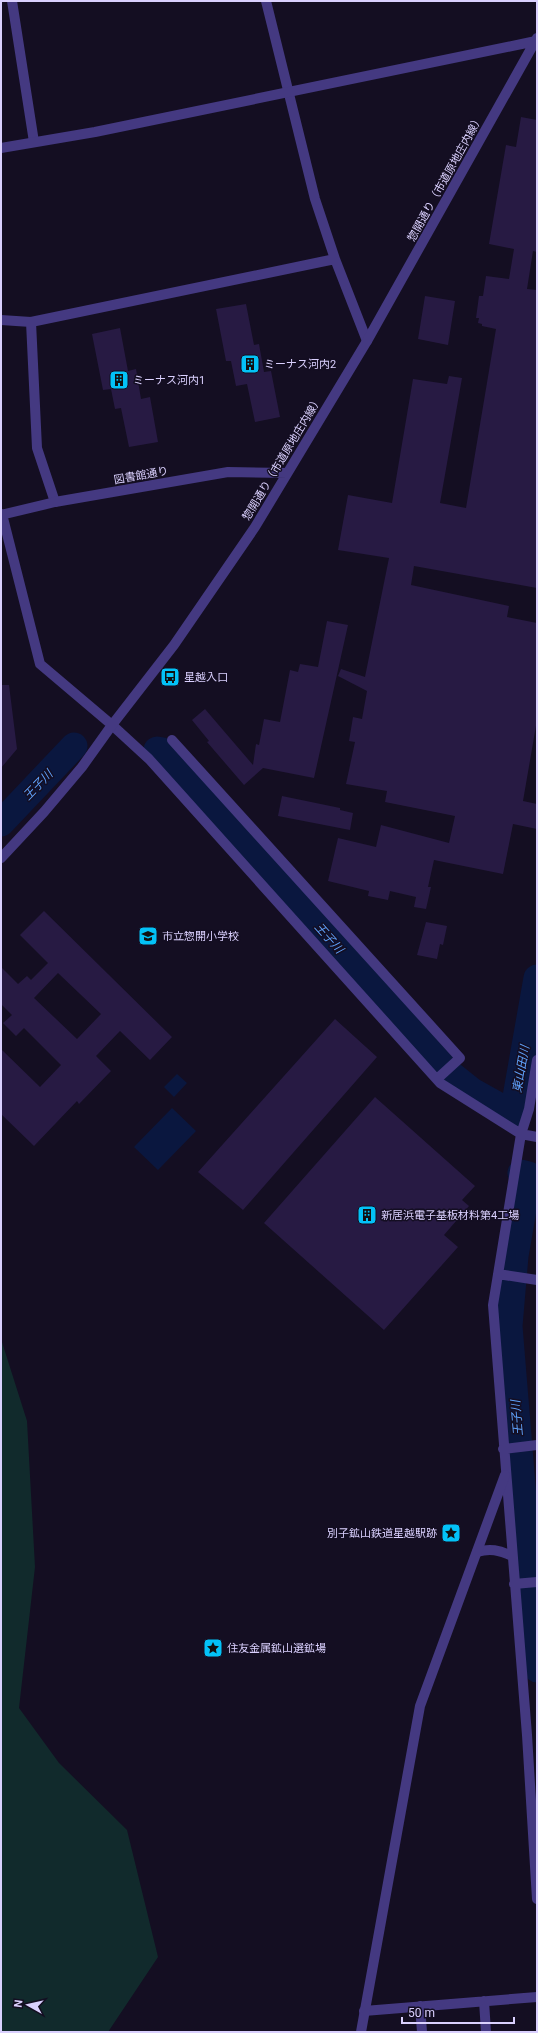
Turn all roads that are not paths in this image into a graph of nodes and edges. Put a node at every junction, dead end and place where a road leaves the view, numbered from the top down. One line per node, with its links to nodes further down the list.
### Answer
1 (12, 1): 5 (street)
2 (266, 1): 4 (street)
3 (537, 40): 4 (street); 10 (street, 惣開通り（市道原地庄内線）)
4 (290, 93): 5 (street); 7 (street)
5 (34, 142): 6 (street)
6 (1, 148)
7 (336, 259): 9 (street); 10 (street)
8 (1, 320): 9 (street)
9 (31, 322): 12 (street)
10 (367, 341): 11 (street, 惣開通り（市道原地庄内線）)
11 (287, 473): 12 (street, 図書館通り); 14 (street, 惣開通り（市道原地庄内線）)
12 (55, 502): 13 (street, 図書館通り)
13 (2, 514): 14 (street)
14 (112, 725): 16 (street, 惣開通り（市道原地庄内線）); 18 (street)
15 (172, 740): 18 (street)
16 (1, 858)
17 (537, 1060): 19 (street)
18 (437, 1079): 19 (street)
19 (521, 1134): 20 (street); 21 (street)
20 (537, 1137)
21 (501, 1274): 22 (street); 24 (street)
22 (537, 1280)
23 (533, 1446): 24 (street)
24 (506, 1448): 25 (street)
25 (505, 1475): 26 (street); 27 (street)
26 (477, 1552): 27 (street); 36 (street)
27 (512, 1556): 29 (street)
28 (537, 1582): 29 (street)
29 (515, 1584): 30 (street)
30 (531, 1734): 31 (street)
31 (534, 1833): 32 (street)
32 (537, 1899)
33 (537, 1997): 34 (street)
34 (484, 2001): 35 (street); 39 (street)
35 (420, 2006): 36 (street); 38 (street)
36 (364, 2011): 37 (street)
37 (361, 2032)
38 (422, 2032)
39 (486, 2032)

